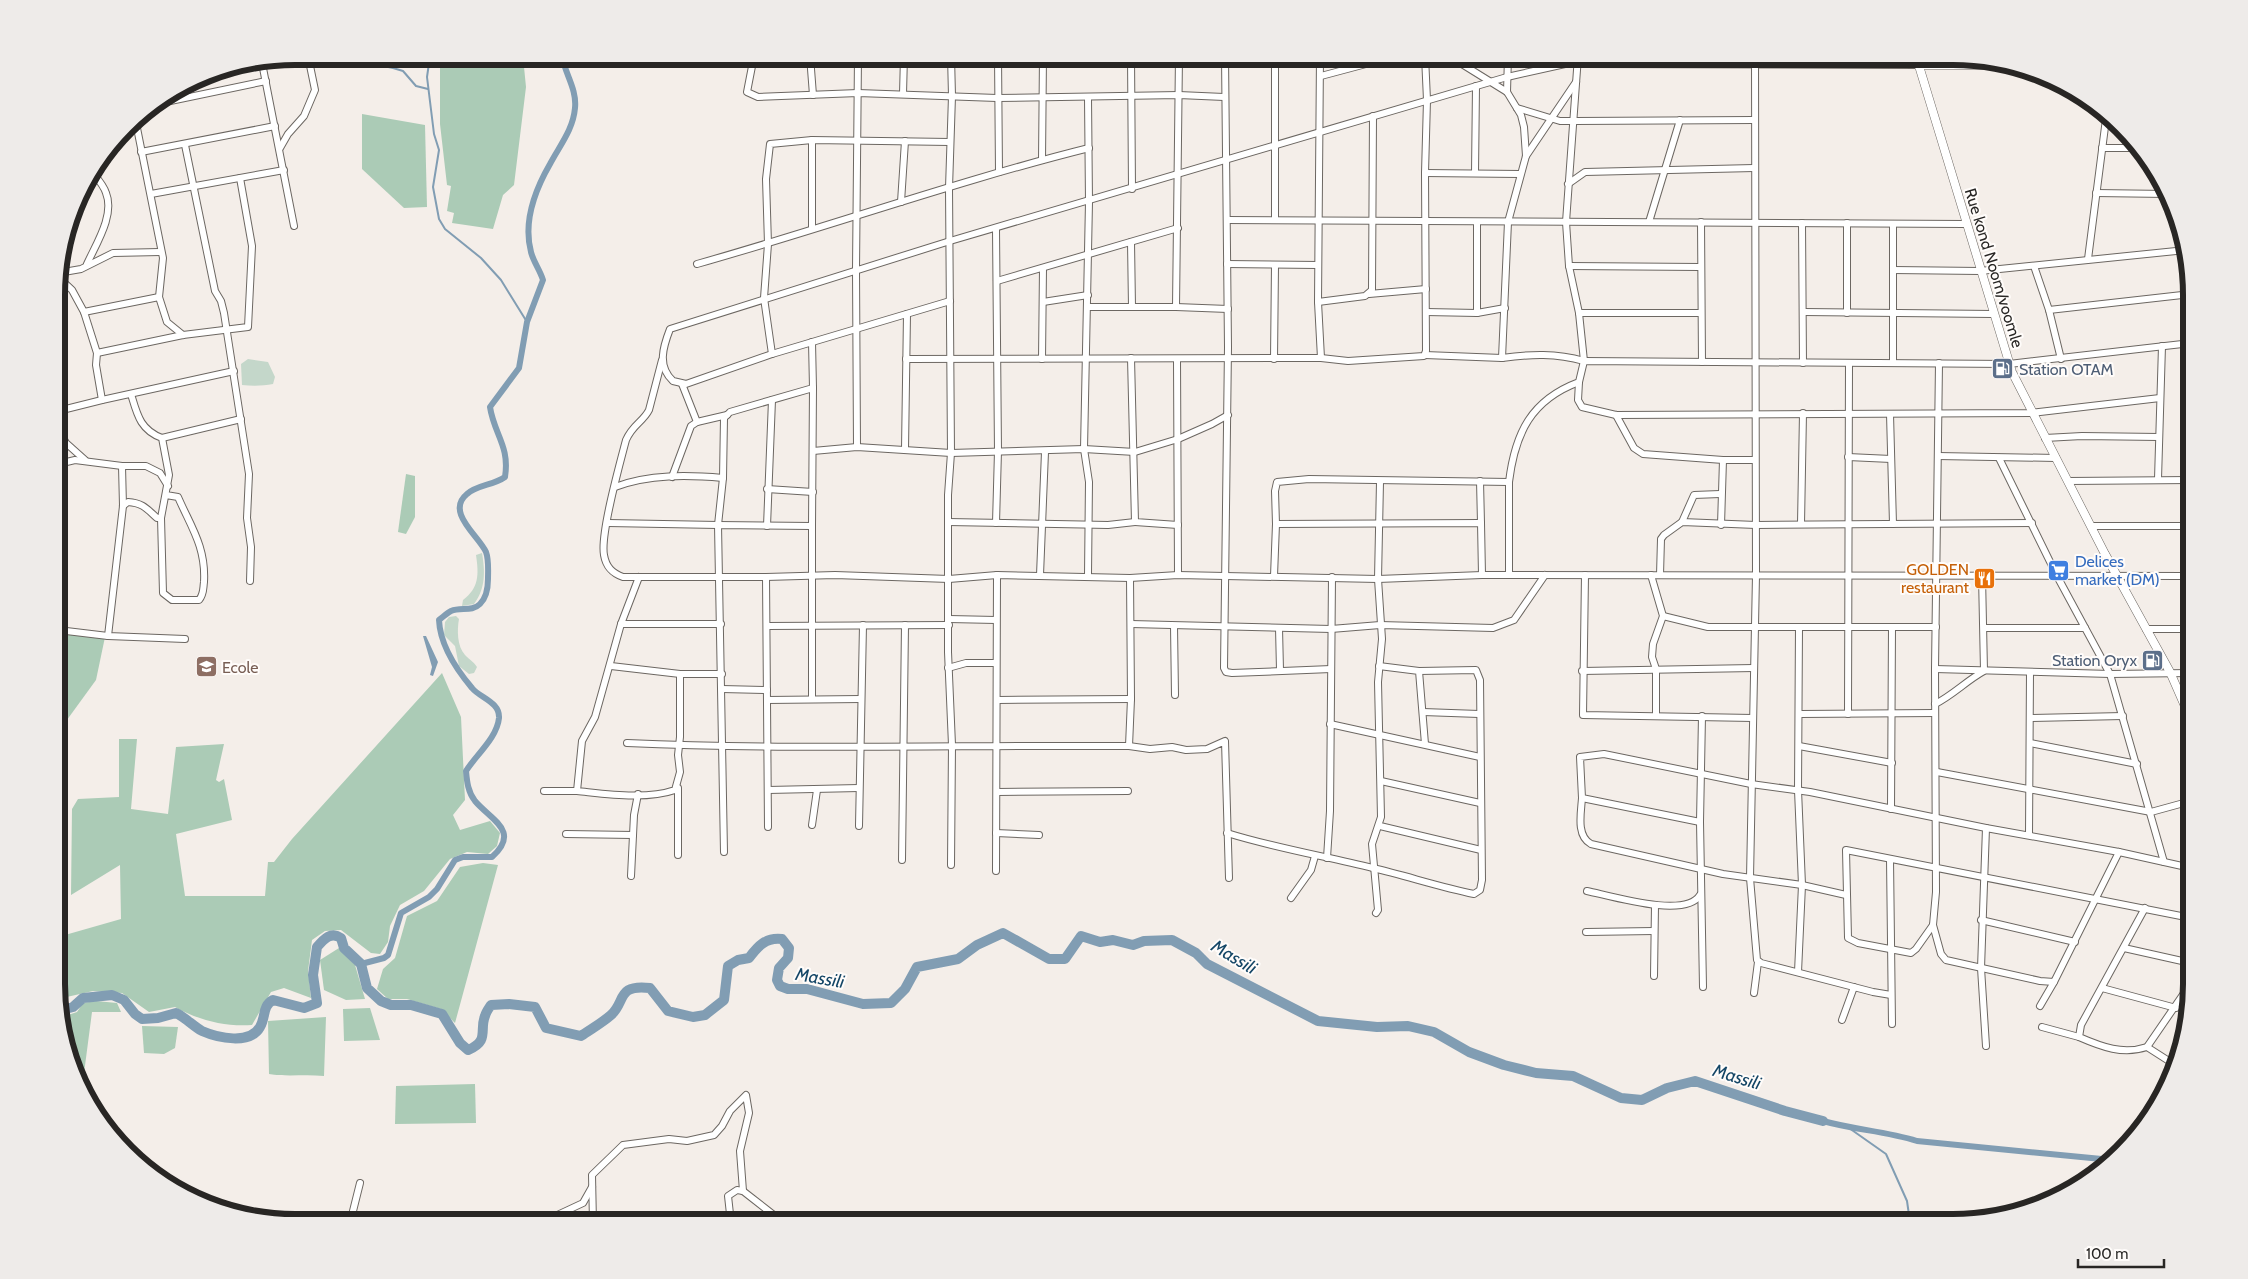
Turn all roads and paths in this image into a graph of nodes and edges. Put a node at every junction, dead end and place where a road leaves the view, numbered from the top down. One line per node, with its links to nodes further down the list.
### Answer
1 (310, 65): 58 (street)
2 (752, 65): 32 (street)
3 (811, 65): 32 (street)
4 (858, 65): 30 (street)
5 (904, 65): 31 (street)
6 (951, 65): 34 (street)
7 (998, 65): 38 (street)
8 (1043, 65): 35 (street)
9 (1131, 65): 36 (street)
10 (1179, 65): 33 (street)
11 (1225, 65): 37 (street)
12 (1275, 65): 56 (street)
13 (1320, 65): 23 (street)
14 (1356, 65): 23 (street)
15 (1425, 65): 40 (street)
16 (1465, 65): 26 (street)
17 (1508, 65): 24 (street)
18 (1561, 65): 24 (street)
19 (1579, 65): 27 (street)
20 (1755, 65): 46 (street)
21 (1918, 65): 100 (street, Rue kond Noom/voomle)
22 (263, 67): 25 (street)
23 (1321, 76): 51 (street)
24 (1507, 77): 26 (street); 29 (street)
25 (266, 81): 41 (street); 49 (street)
26 (1491, 81): 28 (street); 29 (street)
27 (1577, 81): 44 (street); 47 (street)
28 (1476, 86): 40 (street); 71 (street)
29 (1507, 92): 42 (street)
30 (858, 93): 31 (street); 32 (street); 53 (street)
31 (904, 94): 34 (street)
32 (813, 95)
33 (1179, 95): 36 (street); 37 (street); 72 (street)
34 (952, 96): 38 (street); 55 (street)
35 (1042, 97): 38 (street); 39 (street); 65 (street)
36 (1130, 97): 39 (street); 79 (street)
37 (1224, 97): 64 (street)
38 (997, 98): 69 (street)
39 (1088, 98): 59 (street)
40 (1427, 100): 43 (street); 70 (street)
41 (173, 101)
42 (1517, 108): 44 (street); 63 (street)
43 (1373, 116): 51 (street); 89 (street)
44 (1550, 118): 47 (street); 63 (street)
45 (1680, 120): 46 (street); 47 (street); 67 (street)
46 (1754, 120): 66 (street)
47 (1575, 121): 76 (street)
48 (2106, 123): 60 (street)
49 (275, 126): 57 (street); 58 (street)
50 (137, 127): 62 (street)
51 (1320, 132): 56 (street); 88 (street)
52 (812, 140): 53 (street); 102 (street); 107 (street)
53 (858, 140): 54 (street); 85 (street)
54 (905, 141): 55 (street); 83 (street)
55 (950, 142): 78 (street)
56 (1275, 144): 64 (street); 87 (street)
57 (184, 145): 62 (street); 77 (street)
58 (280, 148): 68 (street)
59 (1089, 148): 65 (street); 84 (street)
60 (2102, 148): 61 (street); 80 (street)
61 (2130, 148)
62 (142, 152): 81 (street)
63 (1526, 156): 73 (street)
64 (1226, 159): 72 (street); 86 (street)
65 (1042, 160): 69 (street)
66 (1754, 168): 67 (street); 96 (street)
67 (1665, 169): 76 (street); 94 (street)
68 (284, 170): 75 (street); 101 (street)
69 (999, 172): 78 (street)
70 (1424, 173): 71 (street); 90 (street)
71 (1476, 173): 73 (street)
72 (1179, 174): 79 (street); 103 (street)
73 (1520, 174): 92 (street)
74 (97, 178): 112 (street)
75 (240, 178): 77 (street); 152 (street)
76 (1568, 184): 93 (street)
77 (195, 186): 81 (street); 152 (street)
78 (948, 188): 83 (street); 105 (street)
79 (1132, 189): 84 (street)
80 (2096, 193): 82 (street); 111 (street)
81 (151, 194): 109 (street)
82 (2159, 194)
83 (901, 202): 85 (street)
84 (1089, 202): 104 (street); 110 (street)
85 (858, 215): 102 (street); 121 (street)
86 (1227, 220): 87 (street); 114 (street)
87 (1275, 220): 88 (street)
88 (1319, 220): 89 (street); 116 (street)
89 (1374, 220): 90 (street); 128 (street)
90 (1426, 221): 91 (street); 127 (street)
91 (1477, 222): 92 (street); 145 (street)
92 (1508, 222): 93 (street); 139 (street)
93 (1566, 222): 94 (street); 117 (street)
94 (1649, 222): 95 (street)
95 (1701, 222): 96 (street); 119 (street)
96 (1755, 222): 97 (street); 180 (street)
97 (1802, 223): 98 (street); 144 (street)
98 (1847, 223): 99 (street); 148 (street)
99 (1893, 224): 100 (street); 122 (street)
100 (1965, 224): 123 (street, Rue kond Noom/voomle)
101 (294, 226)
102 (812, 228): 107 (street)
103 (1178, 228): 106 (street); 136 (street)
104 (996, 229): 105 (street); 125 (street)
105 (950, 241): 121 (street); 133 (street)
106 (1131, 242): 110 (street); 138 (street)
107 (768, 244): 113 (street); 132 (street)
108 (2179, 251): 111 (street)
109 (160, 252): 112 (street); 131 (street)
110 (1088, 256): 120 (street); 129 (street)
111 (2088, 259): 118 (street)
112 (87, 264): 124 (street)
113 (697, 264)
114 (1227, 264): 115 (street); 140 (street)
115 (1275, 265): 116 (street); 163 (street)
116 (1318, 265): 135 (street)
117 (1569, 266): 119 (street); 146 (street)
118 (2034, 266): 123 (street); 141 (street)
119 (1700, 267): 147 (street)
120 (1043, 268): 125 (street); 134 (street)
121 (856, 270): 132 (street); 153 (street)
122 (1893, 270): 123 (street); 150 (street)
123 (1980, 271): 151 (street, Rue kond Noom/voomle)
124 (66, 273)
125 (997, 281): 167 (street)
126 (65, 282): 142 (street)
127 (1426, 289): 128 (street); 143 (street)
128 (1369, 294): 135 (street)
129 (1088, 295): 134 (street); 137 (street)
130 (2183, 295): 141 (street)
131 (159, 298): 142 (street); 154 (street)
132 (764, 298): 159 (street); 171 (street)
133 (950, 301): 149 (street); 172 (street)
134 (1043, 302): 168 (street)
135 (1318, 302): 164 (street)
136 (1176, 306): 138 (street); 140 (street)
137 (1087, 307): 138 (street); 161 (street)
138 (1132, 307)
139 (1506, 308): 145 (street); 165 (street)
140 (1228, 309): 169 (street)
141 (2049, 310): 170 (street)
142 (84, 312): 158 (street)
143 (1426, 312): 145 (street); 160 (street)
144 (1804, 312): 148 (street); 176 (street)
145 (1477, 313)
146 (1580, 313): 147 (street); 174 (street)
147 (1700, 313): 175 (street)
148 (1848, 313): 150 (street)
149 (907, 314): 153 (street); 166 (street)
150 (1893, 314): 151 (street); 177 (street)
151 (1993, 314): 181 (street, Rue kond Noom/voomle)
152 (226, 328): 154 (street); 182 (street)
153 (857, 329): 155 (street); 207 (street)
154 (183, 335): 158 (street)
155 (812, 342): 159 (street); 185 (street)
156 (2183, 344): 157 (street)
157 (2162, 346): 170 (street); 187 (street)
158 (97, 353): 188 (street)
159 (772, 354): 184 (street)
160 (1425, 355): 164 (street); 165 (street)
161 (1087, 358): 162 (street); 168 (street); 209 (street)
162 (1131, 358): 173 (street); 213 (street)
163 (1274, 358): 164 (street); 169 (street)
164 (1322, 358)
165 (1502, 358): 174 (street)
166 (906, 359): 172 (street); 208 (street)
167 (998, 359): 168 (street); 172 (street); 211 (street)
168 (1042, 359)
169 (1228, 359): 173 (street); 198 (street)
170 (2061, 359): 181 (street)
171 (662, 360): 184 (street); 234 (street)
172 (951, 360): 214 (street)
173 (1177, 360): 205 (street)
174 (1584, 361): 175 (street); 183 (street)
175 (1702, 362): 180 (street)
176 (1803, 362): 178 (street); 180 (street)
177 (1893, 362): 178 (street); 179 (street)
178 (1849, 363): 194 (street)
179 (1939, 363): 181 (street); 196 (street)
180 (1755, 364): 193 (street)
181 (2009, 364): 192 (street, Rue kond Noom/voomle)
182 (234, 371): 186 (street); 200 (street)
183 (1579, 382): 199 (street); 232 (street)
184 (682, 384): 201 (street)
185 (813, 388): 189 (street); 210 (street)
186 (131, 394): 188 (street); 203 (street)
187 (2160, 398): 192 (street); 202 (street)
188 (102, 400): 190 (street)
189 (772, 400): 197 (street); 235 (street)
190 (65, 409)
191 (1803, 413): 193 (street); 194 (street); 252 (street)
192 (2031, 413): 196 (street); 204 (street, Rue kond Noom/voomle)
193 (1756, 414): 199 (street); 222 (street)
194 (1849, 414): 195 (street); 216 (street)
195 (1890, 414): 196 (street); 219 (street)
196 (1939, 414): 215 (street)
197 (727, 415): 201 (street); 226 (street)
198 (1228, 415): 205 (street); 269 (street)
199 (1616, 415): 221 (street)
200 (241, 419): 203 (street); 291 (street)
201 (697, 422): 225 (street)
202 (2159, 437): 204 (street); 227 (street)
203 (162, 438): 233 (street)
204 (2045, 438): 218 (street, Rue kond Noom/voomle)
205 (1178, 439): 213 (street); 256 (street)
206 (65, 441): 220 (street)
207 (857, 447): 208 (street); 210 (street)
208 (905, 449): 214 (street)
209 (1084, 449): 212 (street); 213 (street); 249 (street)
210 (813, 451): 236 (street)
211 (998, 451): 212 (street); 214 (street); 246 (street)
212 (1045, 452): 248 (street)
213 (1135, 452): 242 (street)
214 (951, 453): 241 (street)
215 (1938, 456): 217 (street); 254 (street)
216 (1848, 458): 219 (street); 259 (street)
217 (1999, 458): 218 (street); 247 (street)
218 (2056, 458): 230 (street, Rue kond Noom/voomle)
219 (1891, 459): 253 (street)
220 (85, 460): 223 (street); 224 (street)
221 (1723, 460): 222 (street); 237 (street)
222 (1755, 460): 258 (street)
223 (65, 463)
224 (122, 466): 233 (street); 239 (street)
225 (672, 477): 226 (street); 234 (street)
226 (723, 478): 255 (street)
227 (2158, 480): 228 (street); 230 (street)
228 (2183, 480)
229 (1480, 481): 231 (street); 232 (street); 251 (street)
230 (2068, 481): 262 (street, Rue kond Noom/voomle)
231 (1380, 482): 243 (street); 250 (street)
232 (1509, 482): 270 (street)
233 (168, 486): 238 (street)
234 (615, 486): 245 (street)
235 (767, 489): 236 (street); 260 (street)
236 (812, 492): 261 (street)
237 (1720, 494): 244 (street); 257 (street)
238 (166, 495): 240 (street); 240 (street)
239 (123, 506): 240 (street); 317 (street)
240 (161, 518)
241 (948, 522): 246 (street); 290 (street)
242 (1135, 522): 249 (street); 256 (street)
243 (1378, 522): 250 (street); 251 (street); 289 (street)
244 (1682, 522): 257 (street); 274 (street)
245 (608, 523): 255 (street); 284 (street)
246 (996, 523): 248 (street)
247 (2032, 523): 254 (street); 282 (street)
248 (1041, 524): 249 (street); 277 (street)
249 (1089, 524): 267 (street)
250 (1276, 524): 278 (street)
251 (1481, 524): 264 (street)
252 (1801, 524): 258 (street); 259 (street)
253 (1893, 524): 254 (street); 259 (street)
254 (1936, 524): 286 (street)
255 (718, 525): 260 (street); 276 (street)
256 (1178, 525): 268 (street)
257 (1720, 525): 258 (street)
258 (1756, 525): 275 (street)
259 (1847, 525): 280 (street)
260 (767, 526): 261 (street)
261 (812, 526): 265 (street)
262 (2091, 526): 263 (street); 287 (street, Rue kond Noom/voomle)
263 (2183, 526)
264 (1482, 574): 270 (street); 289 (street)
265 (811, 575): 285 (street); 290 (street); 297 (street)
266 (997, 575): 277 (street); 290 (street); 293 (street)
267 (1088, 575): 277 (street); 288 (street)
268 (1178, 575): 269 (street); 288 (street)
269 (1224, 575): 278 (street); 305 (street)
270 (1509, 575): 271 (street)
271 (1545, 575): 272 (street); 301 (street)
272 (1585, 575): 273 (street); 329 (street)
273 (1651, 575): 274 (street); 292 (street)
274 (1660, 575): 275 (street)
275 (1756, 575): 280 (street); 306 (street)
276 (720, 576): 284 (street); 285 (street); 296 (street)
277 (1040, 576)
278 (1274, 576): 279 (street)
279 (1332, 576): 289 (street); 313 (street)
280 (1848, 576): 286 (street); 304 (street)
281 (1982, 576): 282 (street); 286 (street); 311 (street)
282 (2057, 576): 287 (street); 312 (street)
283 (2183, 576): 287 (street)
284 (639, 577): 295 (street)
285 (766, 577): 302 (street)
286 (1938, 577): 309 (street)
287 (2119, 577): 314 (street, Rue kond Noom/voomle)
288 (1130, 578): 298 (street)
289 (1378, 578): 301 (street)
290 (949, 579): 294 (street)
291 (250, 581)
292 (1663, 616): 306 (street); 325 (street)
293 (996, 620): 294 (street); 319 (street)
294 (949, 622): 300 (street); 322 (street)
295 (621, 624): 296 (street); 320 (street)
296 (721, 624): 335 (street)
297 (811, 624): 299 (street); 302 (street); 340 (street)
298 (1131, 624): 303 (street); 342 (street)
299 (863, 625): 300 (street); 341 (street)
300 (905, 625): 368 (street)
301 (1380, 625): 313 (street); 321 (street)
302 (767, 626): 338 (street)
303 (1174, 626): 305 (street); 339 (street)
304 (1847, 626): 307 (street); 308 (street); 351 (street)
305 (1226, 627): 310 (street); 326 (street)
306 (1754, 627): 307 (street); 323 (street)
307 (1800, 627): 350 (street)
308 (1892, 627): 309 (street); 352 (street)
309 (1936, 627): 327 (street)
310 (1279, 628): 313 (street); 326 (street)
311 (1984, 628): 312 (street); 330 (street)
312 (2085, 628): 336 (street)
313 (1331, 629): 324 (street)
314 (2146, 629): 315 (street); 332 (street, Rue kond Noom/voomle)
315 (2183, 629)
316 (65, 631): 317 (street)
317 (108, 636): 318 (street)
318 (185, 639)
319 (996, 663): 322 (street); 344 (street)
320 (611, 666): 334 (street); 382 (street)
321 (1380, 666): 328 (street); 359 (street)
322 (948, 668): 364 (street)
323 (1754, 668): 325 (street); 356 (street)
324 (1331, 669): 326 (street); 358 (street)
325 (1656, 669): 329 (street); 353 (street)
326 (1280, 670)
327 (1935, 670): 330 (street); 346 (street)
328 (1419, 671): 347 (street); 349 (street)
329 (1582, 671): 353 (street)
330 (1984, 671): 331 (street); 346 (street)
331 (2030, 672): 336 (street); 357 (street)
332 (2170, 672): 333 (street); 336 (street); 345 (street, Rue kond Noom/voomle)
333 (2183, 673)
334 (680, 674): 335 (street); 363 (street)
335 (722, 674): 337 (street)
336 (2110, 674): 355 (street)
337 (722, 689): 338 (street); 366 (street)
338 (767, 690): 343 (street)
339 (1175, 695)
340 (812, 699): 341 (street); 343 (street)
341 (861, 699): 367 (street)
342 (1131, 699): 344 (street); 369 (street)
343 (767, 700): 371 (street)
344 (998, 700): 365 (street)
345 (2183, 702)
346 (1935, 704): 348 (street)
347 (1423, 712): 349 (street); 362 (street)
348 (1935, 713): 352 (street); 375 (street)
349 (1479, 714): 372 (street)
350 (1800, 714): 351 (street); 370 (street)
351 (1848, 714): 352 (street)
352 (1892, 714): 373 (street)
353 (1656, 715): 354 (street)
354 (1702, 716): 356 (street); 376 (street)
355 (2123, 716): 357 (street); 374 (street)
356 (1753, 718): 378 (street)
357 (2030, 718): 360 (street)
358 (1330, 724): 359 (street); 413 (street)
359 (1379, 734): 362 (street); 377 (street)
360 (2030, 743): 374 (street); 381 (street)
361 (627, 744): 363 (street)
362 (1424, 744): 372 (street)
363 (680, 745): 366 (street); 379 (street)
364 (952, 745): 365 (street); 368 (street); 417 (street)
365 (997, 745): 369 (street); 388 (street)
366 (720, 746): 371 (street); 409 (street)
367 (859, 746): 368 (street); 371 (street); 380 (street)
368 (903, 746): 415 (street)
369 (1129, 746): 403 (street)
370 (1799, 746): 373 (street); 385 (street)
371 (768, 747): 383 (street)
372 (1480, 757): 392 (street)
373 (1892, 763): 393 (street)
374 (2137, 764): 394 (street)
375 (1937, 772): 381 (street); 395 (street)
376 (1700, 773): 378 (street); 390 (street); 396 (street)
377 (1381, 781): 392 (street); 399 (street)
378 (1751, 784): 385 (street); 425 (street)
379 (678, 788): 389 (street); 411 (street)
380 (859, 788): 384 (street); 398 (street)
381 (2029, 789): 394 (street); 407 (street)
382 (577, 790): 386 (street); 389 (street)
383 (768, 790): 384 (street); 400 (street)
384 (817, 790): 397 (street)
385 (1798, 790): 393 (street); 427 (street)
386 (544, 791)
387 (1128, 791): 388 (street)
388 (997, 792): 402 (street)
389 (638, 794): 405 (street)
390 (1582, 798): 396 (street); 420 (street)
391 (2183, 802): 394 (street)
392 (1480, 803): 408 (street)
393 (1891, 808): 395 (street)
394 (2151, 812): 416 (street)
395 (1936, 818): 401 (street); 421 (street)
396 (1700, 822): 420 (street)
397 (812, 825)
398 (859, 826)
399 (1380, 826): 408 (street); 419 (street)
400 (768, 827)
401 (1986, 828): 407 (street); 426 (street)
402 (996, 833): 406 (street); 422 (street)
403 (1227, 833): 412 (street); 424 (street)
404 (566, 834): 405 (street)
405 (633, 835): 423 (street)
406 (1039, 835)
407 (2029, 835): 410 (street)
408 (1481, 850): 419 (street)
409 (724, 852)
410 (2120, 852): 416 (street); 432 (street)
411 (678, 855)
412 (1316, 856): 413 (street); 431 (street)
413 (1327, 858): 419 (street)
414 (1890, 859): 421 (street); 430 (street); 443 (street)
415 (902, 860)
416 (2164, 862): 418 (street)
417 (951, 865)
418 (2183, 866)
419 (1374, 868): 435 (street)
420 (1701, 869): 425 (street); 429 (street)
421 (1936, 869): 426 (street); 438 (street)
422 (996, 871)
423 (631, 876)
424 (1229, 878)
425 (1750, 878): 427 (street); 445 (street)
426 (1983, 878): 432 (street); 437 (street)
427 (1802, 885): 430 (street); 447 (street)
428 (1587, 891): 433 (street)
429 (1701, 894): 433 (street); 450 (street)
430 (1846, 895): 443 (street)
431 (1291, 898)
432 (2096, 899): 434 (street); 441 (street)
433 (1655, 905): 439 (street)
434 (2145, 908): 436 (street); 442 (street)
435 (1376, 913)
436 (2183, 916)
437 (1981, 920): 441 (street); 446 (street)
438 (1933, 925): 443 (street); 446 (street)
439 (1654, 931): 440 (street); 448 (street)
440 (1586, 932)
441 (2075, 942): 449 (street)
442 (2124, 948): 444 (street); 452 (street)
443 (1892, 950): 454 (street)
444 (2183, 961)
445 (1758, 962): 447 (street); 453 (street)
446 (1981, 968): 449 (street); 462 (street)
447 (1798, 972): 451 (street)
448 (1654, 976)
449 (2054, 982): 456 (street)
450 (1703, 987)
451 (1854, 987): 454 (street); 458 (street)
452 (2102, 988): 457 (street); 461 (street)
453 (1754, 993)
454 (1891, 995): 459 (street)
455 (2183, 996): 457 (street)
456 (2040, 1006)
457 (2176, 1008): 463 (street)
458 (1842, 1020)
459 (1892, 1024)
460 (2042, 1027): 461 (street)
461 (2079, 1037): 463 (street)
462 (1986, 1046)
463 (2147, 1047): 464 (street)
464 (2170, 1062)
465 (360, 1183): 468 (street)
466 (592, 1187): 467 (street); 469 (street); 470 (street)
467 (743, 1191): 471 (street); 472 (street)
468 (352, 1214)
469 (559, 1214)
470 (593, 1214)
471 (730, 1214)
472 (772, 1214)

